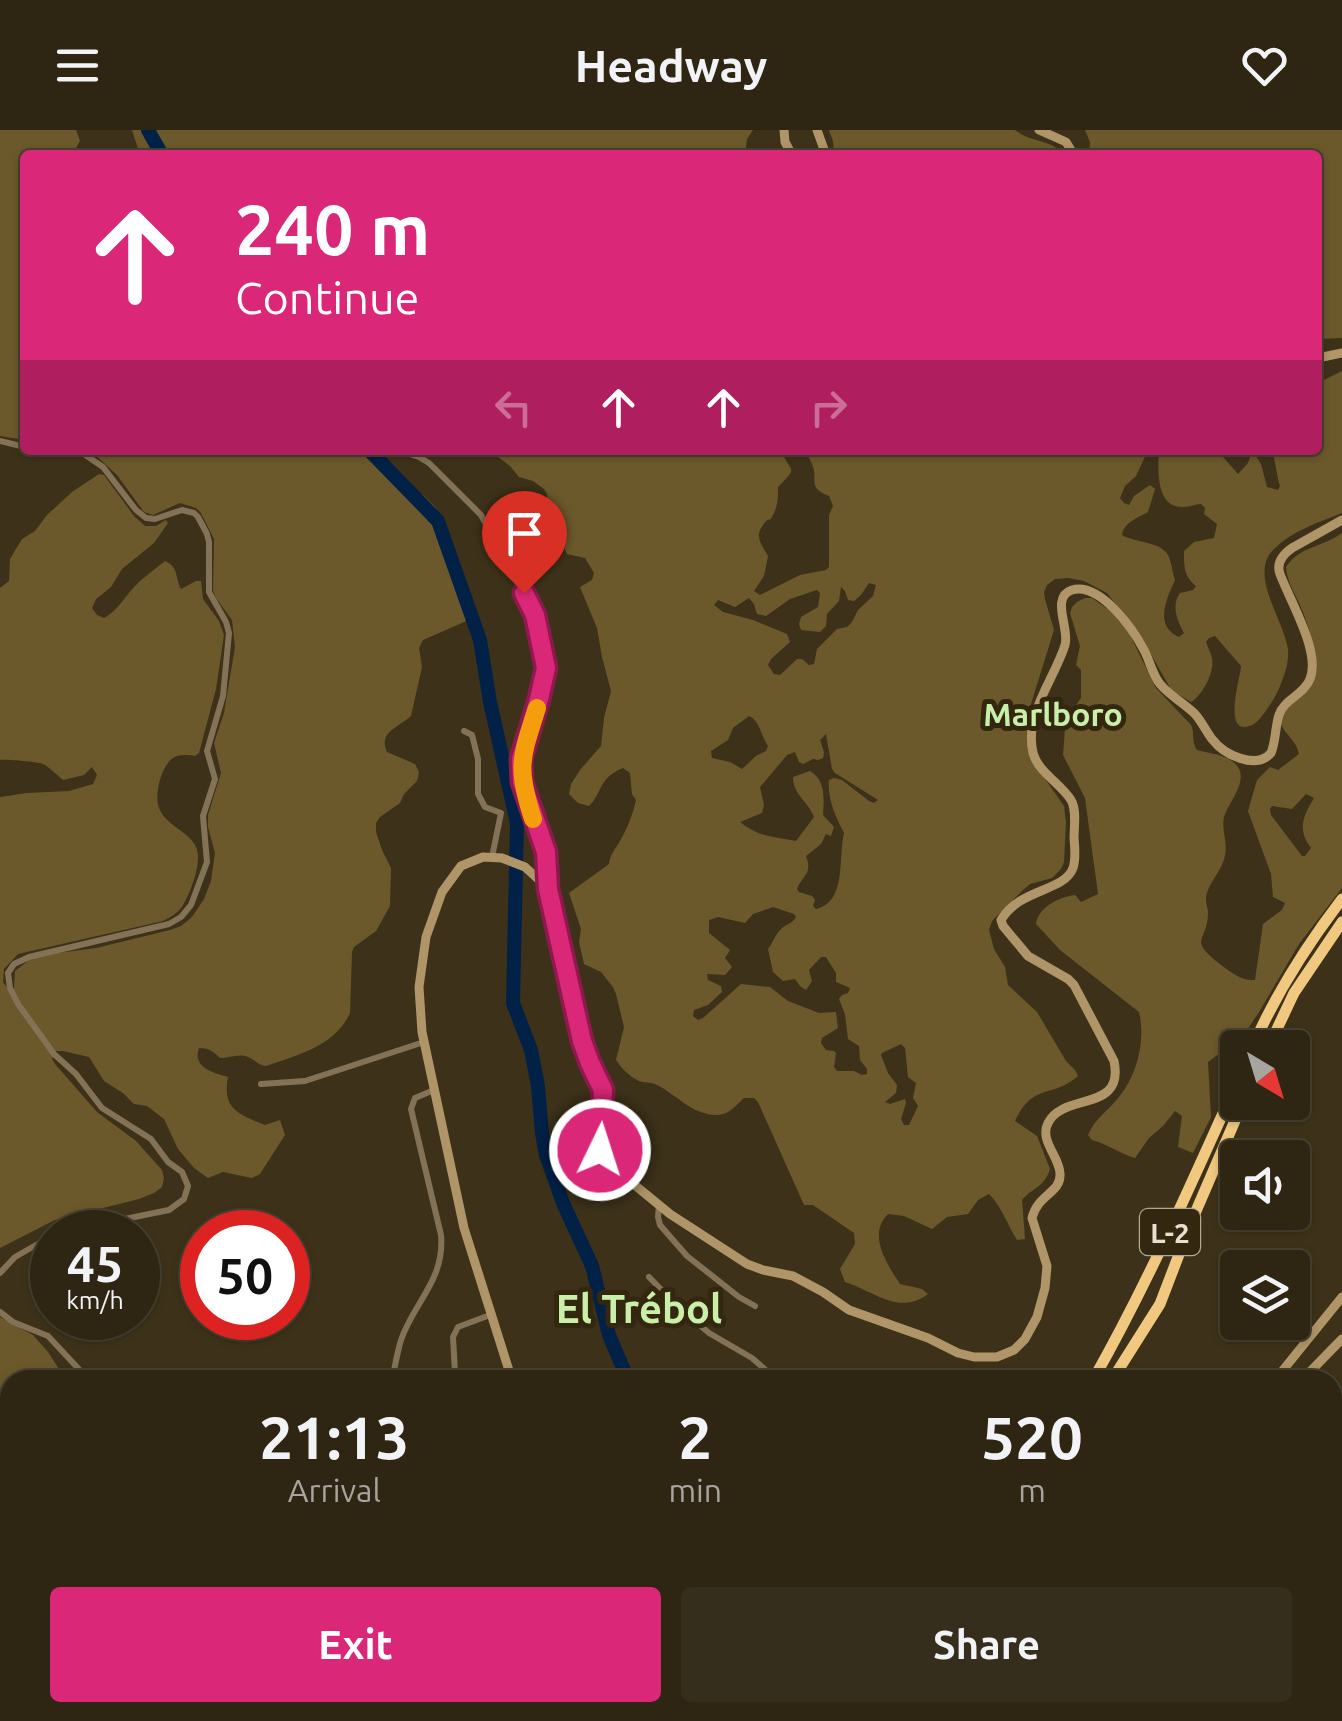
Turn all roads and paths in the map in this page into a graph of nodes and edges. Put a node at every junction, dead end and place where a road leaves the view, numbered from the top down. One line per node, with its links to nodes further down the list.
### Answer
1 (1039, 130): 2 (main road)
2 (1071, 150)
3 (85, 455): 19 (street)
4 (415, 455): 8 (street)
5 (1342, 520): 18 (main road)
6 (464, 731): 7 (street)
7 (492, 856): 8 (main road); 13 (main road)
8 (548, 889): 18 (main road)
9 (1342, 899): 11 (highway)
10 (1342, 922): 12 (highway)
11 (1260, 1030)
12 (1277, 1030)
13 (424, 1042): 14 (street); 15 (main road)
14 (261, 1084)
15 (434, 1090): 26 (main road); 29 (street)
16 (1220, 1120): 33 (highway, L-2)
17 (1235, 1120): 34 (highway, L-2)
18 (658, 1204): 24 (street)
19 (160, 1211)
20 (30, 1248): 21 (street)
21 (0, 1273)
22 (649, 1277): 32 (street)
23 (1342, 1297): 35 (main road)
24 (754, 1306)
25 (0, 1312): 28 (street)
26 (490, 1315): 30 (street); 31 (main road)
27 (1342, 1339): 36 (main road)
28 (80, 1370)
29 (394, 1370)
30 (455, 1370)
31 (509, 1370)
32 (766, 1370)
33 (1100, 1370)
34 (1118, 1370)
35 (1282, 1370)
36 (1312, 1370)

